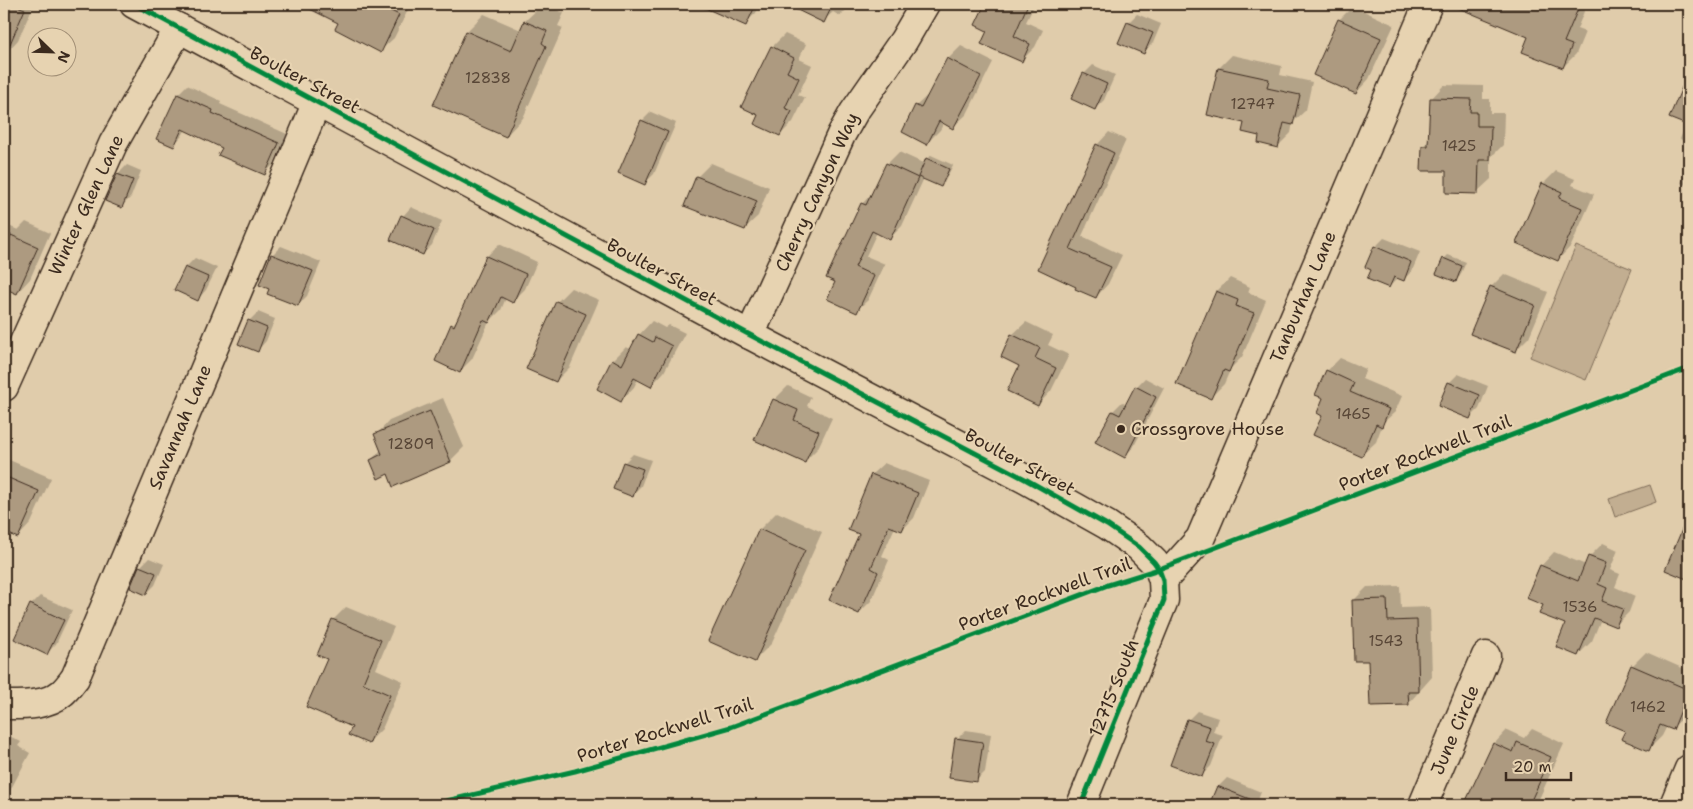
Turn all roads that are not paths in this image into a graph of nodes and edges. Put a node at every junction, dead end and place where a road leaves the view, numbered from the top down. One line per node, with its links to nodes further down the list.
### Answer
1 (134, 4): 4 (street, Boulter Street)
2 (925, 4): 6 (street, Cherry Canyon Way)
3 (1428, 4): 8 (street, Tanburhan Lane)
4 (179, 28): 5 (street, Boulter Street); 7 (street, Winter Glen Lane)
5 (317, 102): 6 (street, Boulter Street); 10 (street, Savannah Lane)
6 (750, 335): 8 (street, Boulter Street)
7 (4, 387)
8 (1163, 580): 12 (street, 12715 South)
9 (1486, 656): 13 (street, June Circle)
10 (4, 705)
11 (1689, 769): 14 (street)
12 (1081, 805)
13 (1423, 805)
14 (1674, 805)

